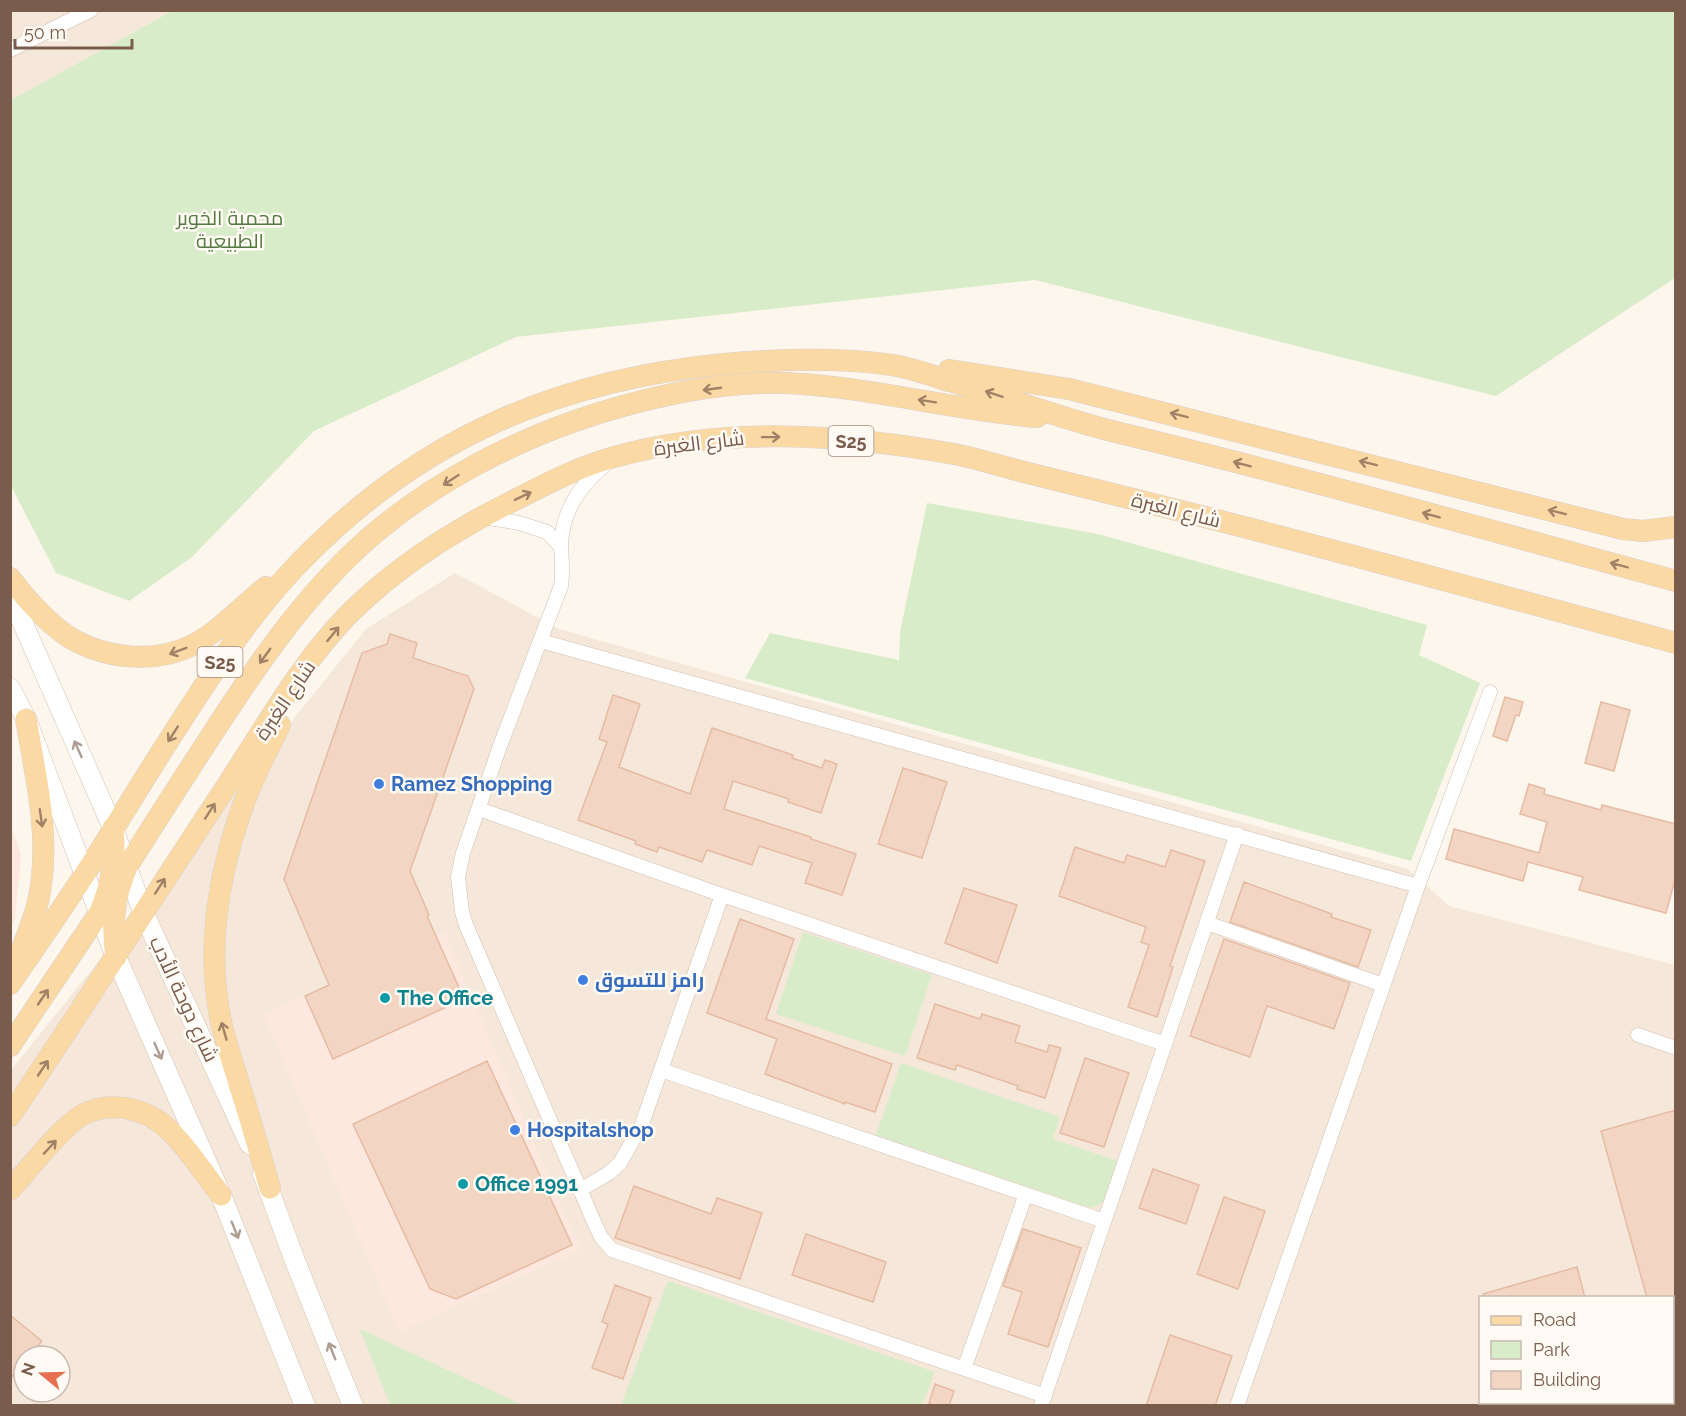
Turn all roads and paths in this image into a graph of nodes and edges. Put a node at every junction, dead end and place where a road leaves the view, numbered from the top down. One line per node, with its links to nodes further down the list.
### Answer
1 (91, 10): 2 (street)
2 (10, 50)
3 (896, 366): 4 (main road, S25, one-way to 3); 7 (main road, one-way to 3); 9 (main road, S25)
4 (1068, 420): 11 (main road, S25, one-way to 4); 22 (main road, one-way to 22)
5 (614, 457): 6 (main road, شارع الغبرة / S25, one-way to 5); 8 (street); 14 (main road, شارع الغبرة / S25, one-way to 14)
6 (481, 516): 8 (street); 15 (main road, شارع الغبرة / S25, one-way to 6)
7 (1676, 527)
8 (561, 547): 13 (street)
9 (308, 553): 10 (main road, one-way to 10); 20 (main road, S25, one-way to 20)
10 (10, 578)
11 (1676, 581)
12 (10, 594): 20 (main road, شارع دوحة الأدب, one-way to 12)
13 (541, 640): 19 (street); 21 (street)
14 (1676, 643)
15 (308, 664): 28 (main road, شارع الغبرة / S25, one-way to 15); 41 (main road, one-way to 15)
16 (10, 687): 18 (main road)
17 (1490, 692): 24 (street)
18 (26, 719): 23 (main road); 32 (main road, one-way to 32)
19 (478, 809): 25 (street); 43 (street)
20 (113, 828): 22 (main road, شارع دوحة الأدب); 23 (main road, S25); 27 (main road)
21 (1237, 834): 24 (street); 29 (street)
22 (127, 867): 28 (main road, شارع دوحة الأدب); 31 (main road)
23 (85, 874): 26 (main road, S25); 27 (main road)
24 (1418, 886): 34 (street)
25 (722, 895): 36 (street); 39 (street)
26 (59, 912): 30 (main road); 33 (main road, S25)
27 (100, 912): 30 (main road); 31 (main road)
28 (143, 912): 31 (main road, شارع الغبرة / S25); 41 (main road, شارع دوحة الأدب)
29 (1207, 923): 34 (street); 36 (street)
30 (87, 932): 37 (main road, one-way to 30)
31 (116, 957): 40 (main road, شارع الغبرة / S25, one-way to 31); 45 (main road, one-way to 45)
32 (10, 979)
33 (10, 984)
34 (1383, 985): 51 (street)
35 (1638, 1035): 38 (street)
36 (1165, 1044): 46 (street)
37 (10, 1046)
38 (1676, 1048)
39 (662, 1070): 43 (street); 44 (street)
40 (10, 1116)
41 (270, 1188): 50 (main road, شارع دوحة الأدب, one-way to 41)
42 (10, 1190): 45 (main road, one-way to 45)
43 (580, 1190): 47 (street)
44 (1026, 1194): 46 (street); 47 (street)
45 (221, 1195): 49 (main road, one-way to 49)
46 (1104, 1221): 48 (street)
47 (964, 1369): 48 (street)
48 (1043, 1401)
49 (305, 1406)
50 (353, 1406)
51 (1237, 1406)

